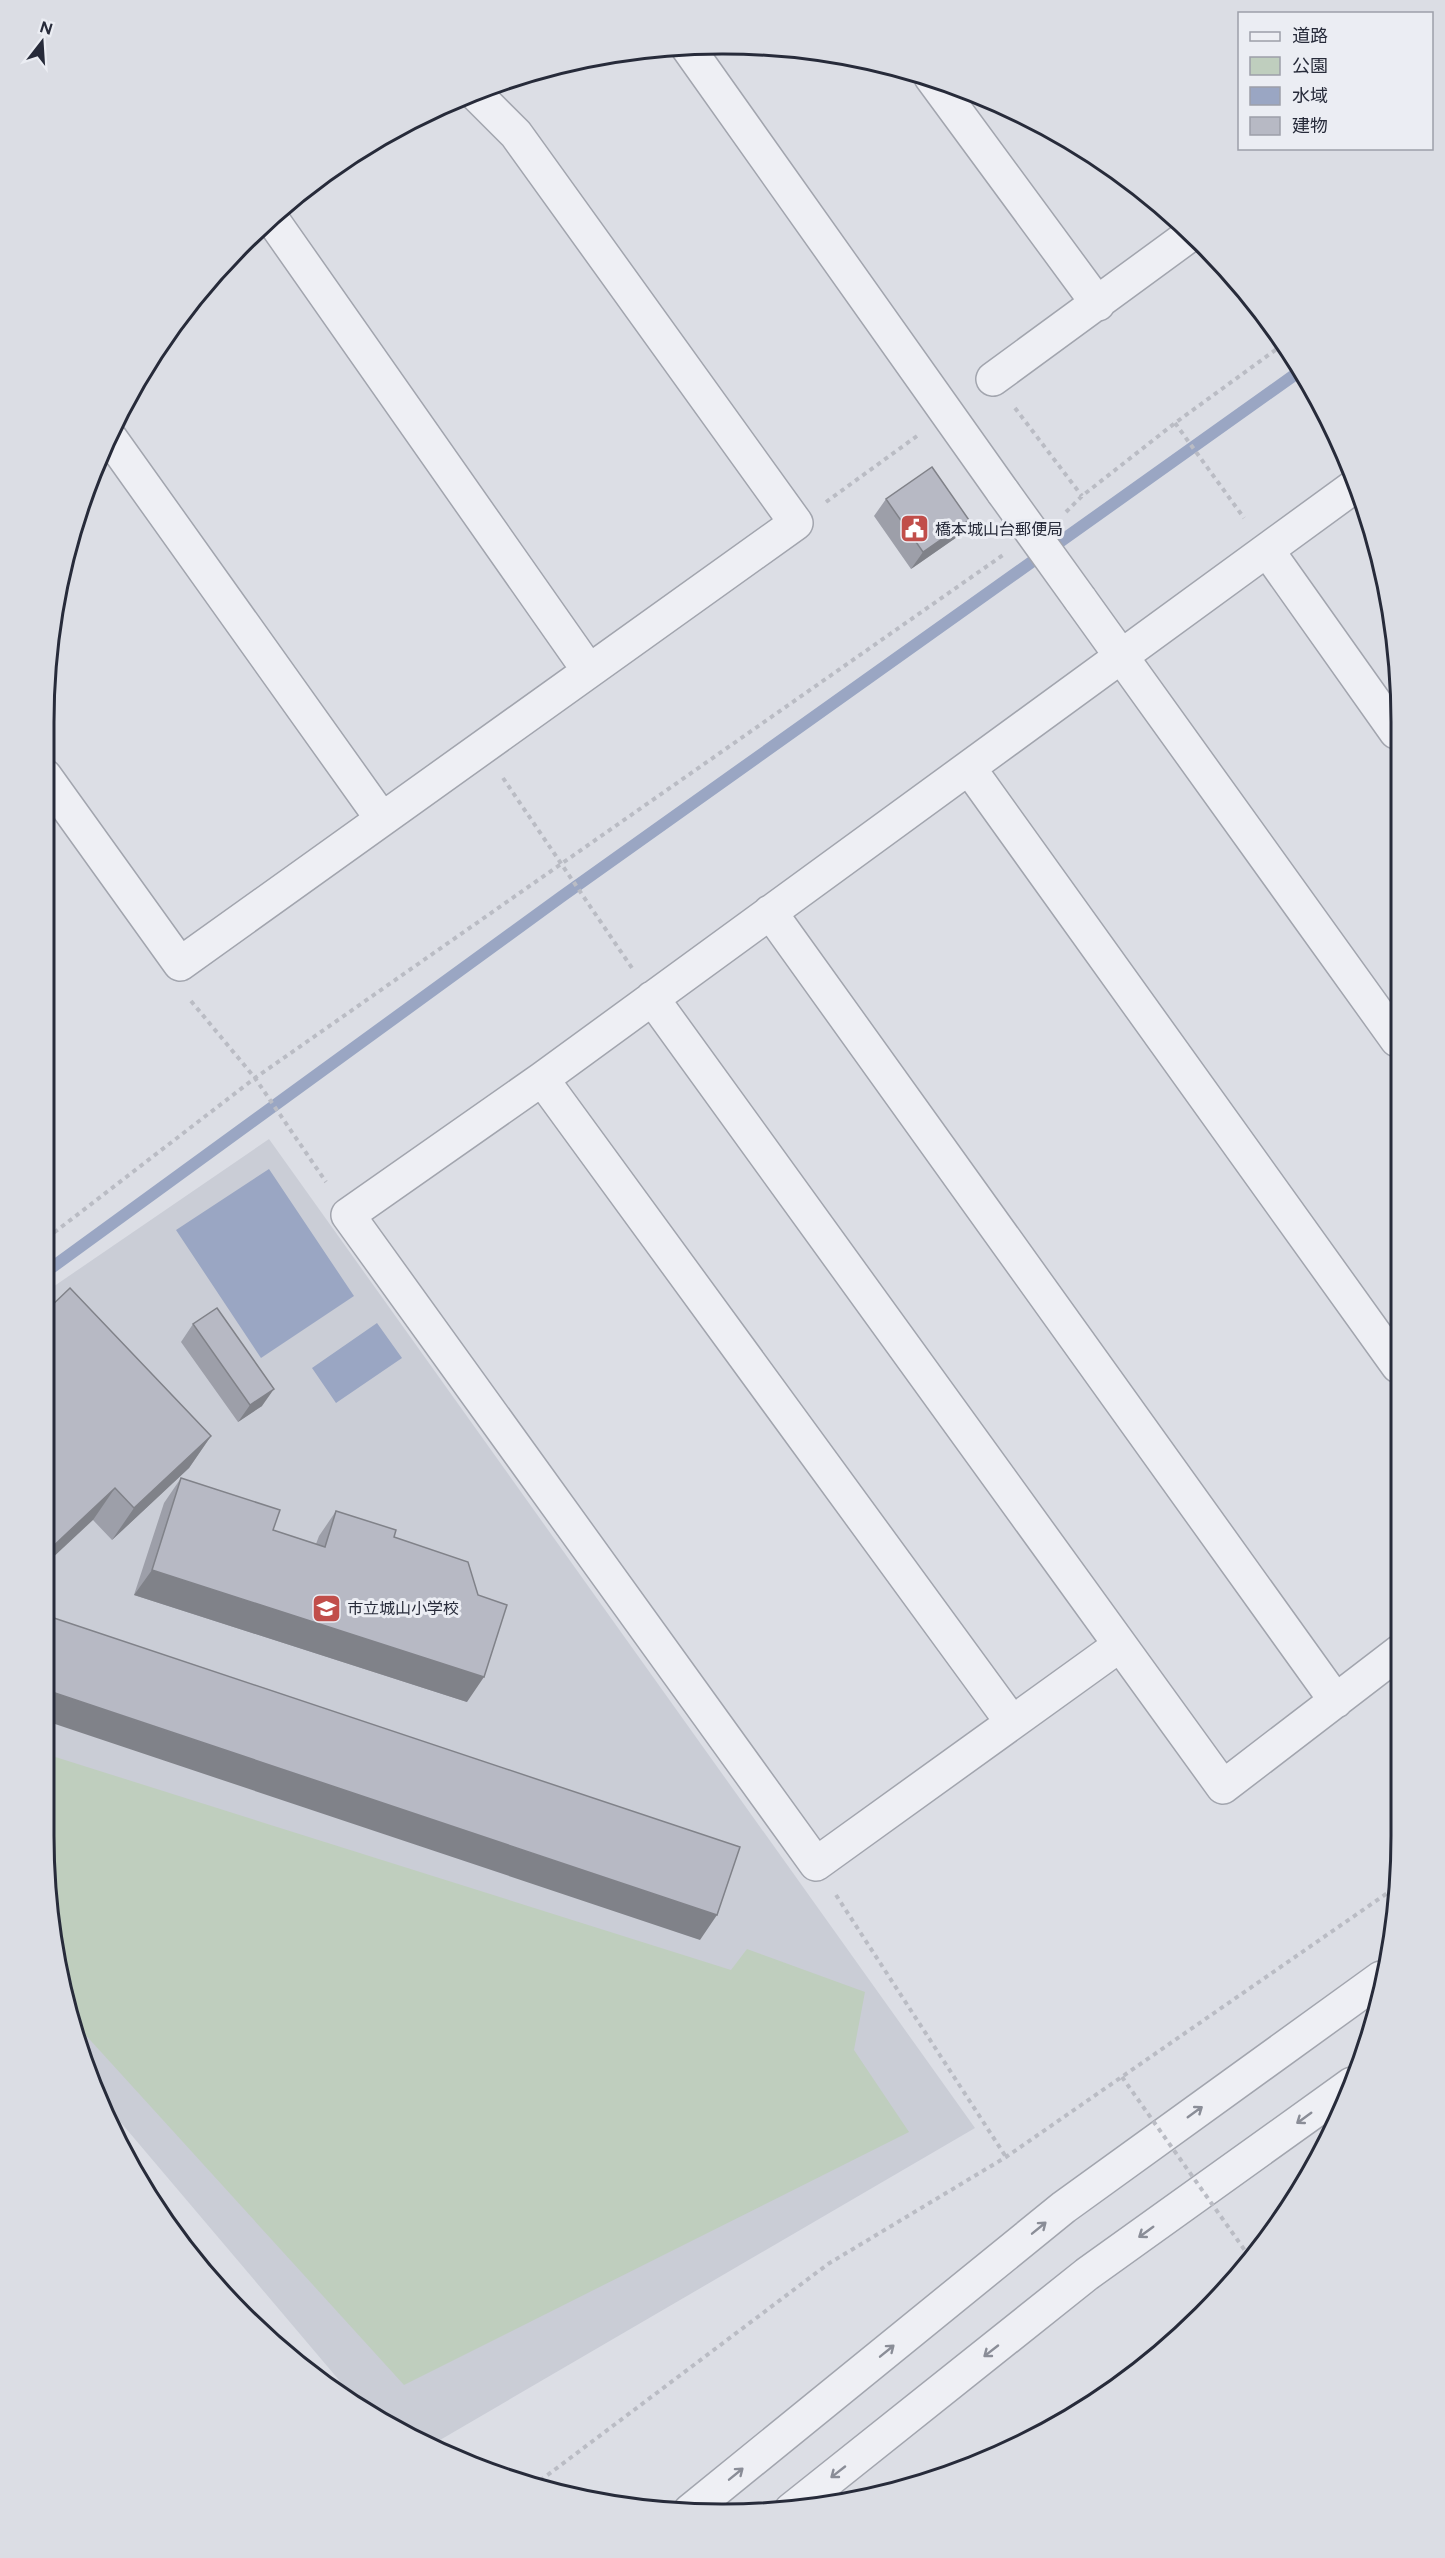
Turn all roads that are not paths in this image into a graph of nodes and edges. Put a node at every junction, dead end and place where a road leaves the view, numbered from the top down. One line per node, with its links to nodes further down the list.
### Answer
1 (693, 55): 11 (street, bridge)
2 (941, 91): 6 (street)
3 (482, 99): 12 (street)
4 (276, 225): 12 (street)
5 (1184, 239): 6 (street)
6 (1098, 304): 7 (street)
7 (993, 379)
8 (115, 445): 16 (street)
9 (1349, 490): 10 (street)
10 (1267, 550): 11 (street); 13 (street)
11 (1121, 657): 14 (street); 19 (street)
12 (589, 671): 16 (street)
13 (1391, 725)
14 (969, 768): 17 (street); 21 (street)
15 (54, 789): 16 (street)
16 (382, 819)
17 (770, 912): 18 (street); 24 (street)
18 (652, 998): 20 (street); 22 (street)
19 (1391, 1032)
20 (542, 1079): 25 (street); 25 (street)
21 (1391, 1356)
22 (1120, 1645): 24 (street); 25 (street)
23 (1391, 1658): 24 (street)
24 (1336, 1701)
25 (1011, 1721)
26 (1374, 1983): 29 (street, one-way to 26)
27 (1339, 2093): 28 (street, one-way to 28)
28 (805, 2499)
29 (699, 2503)

